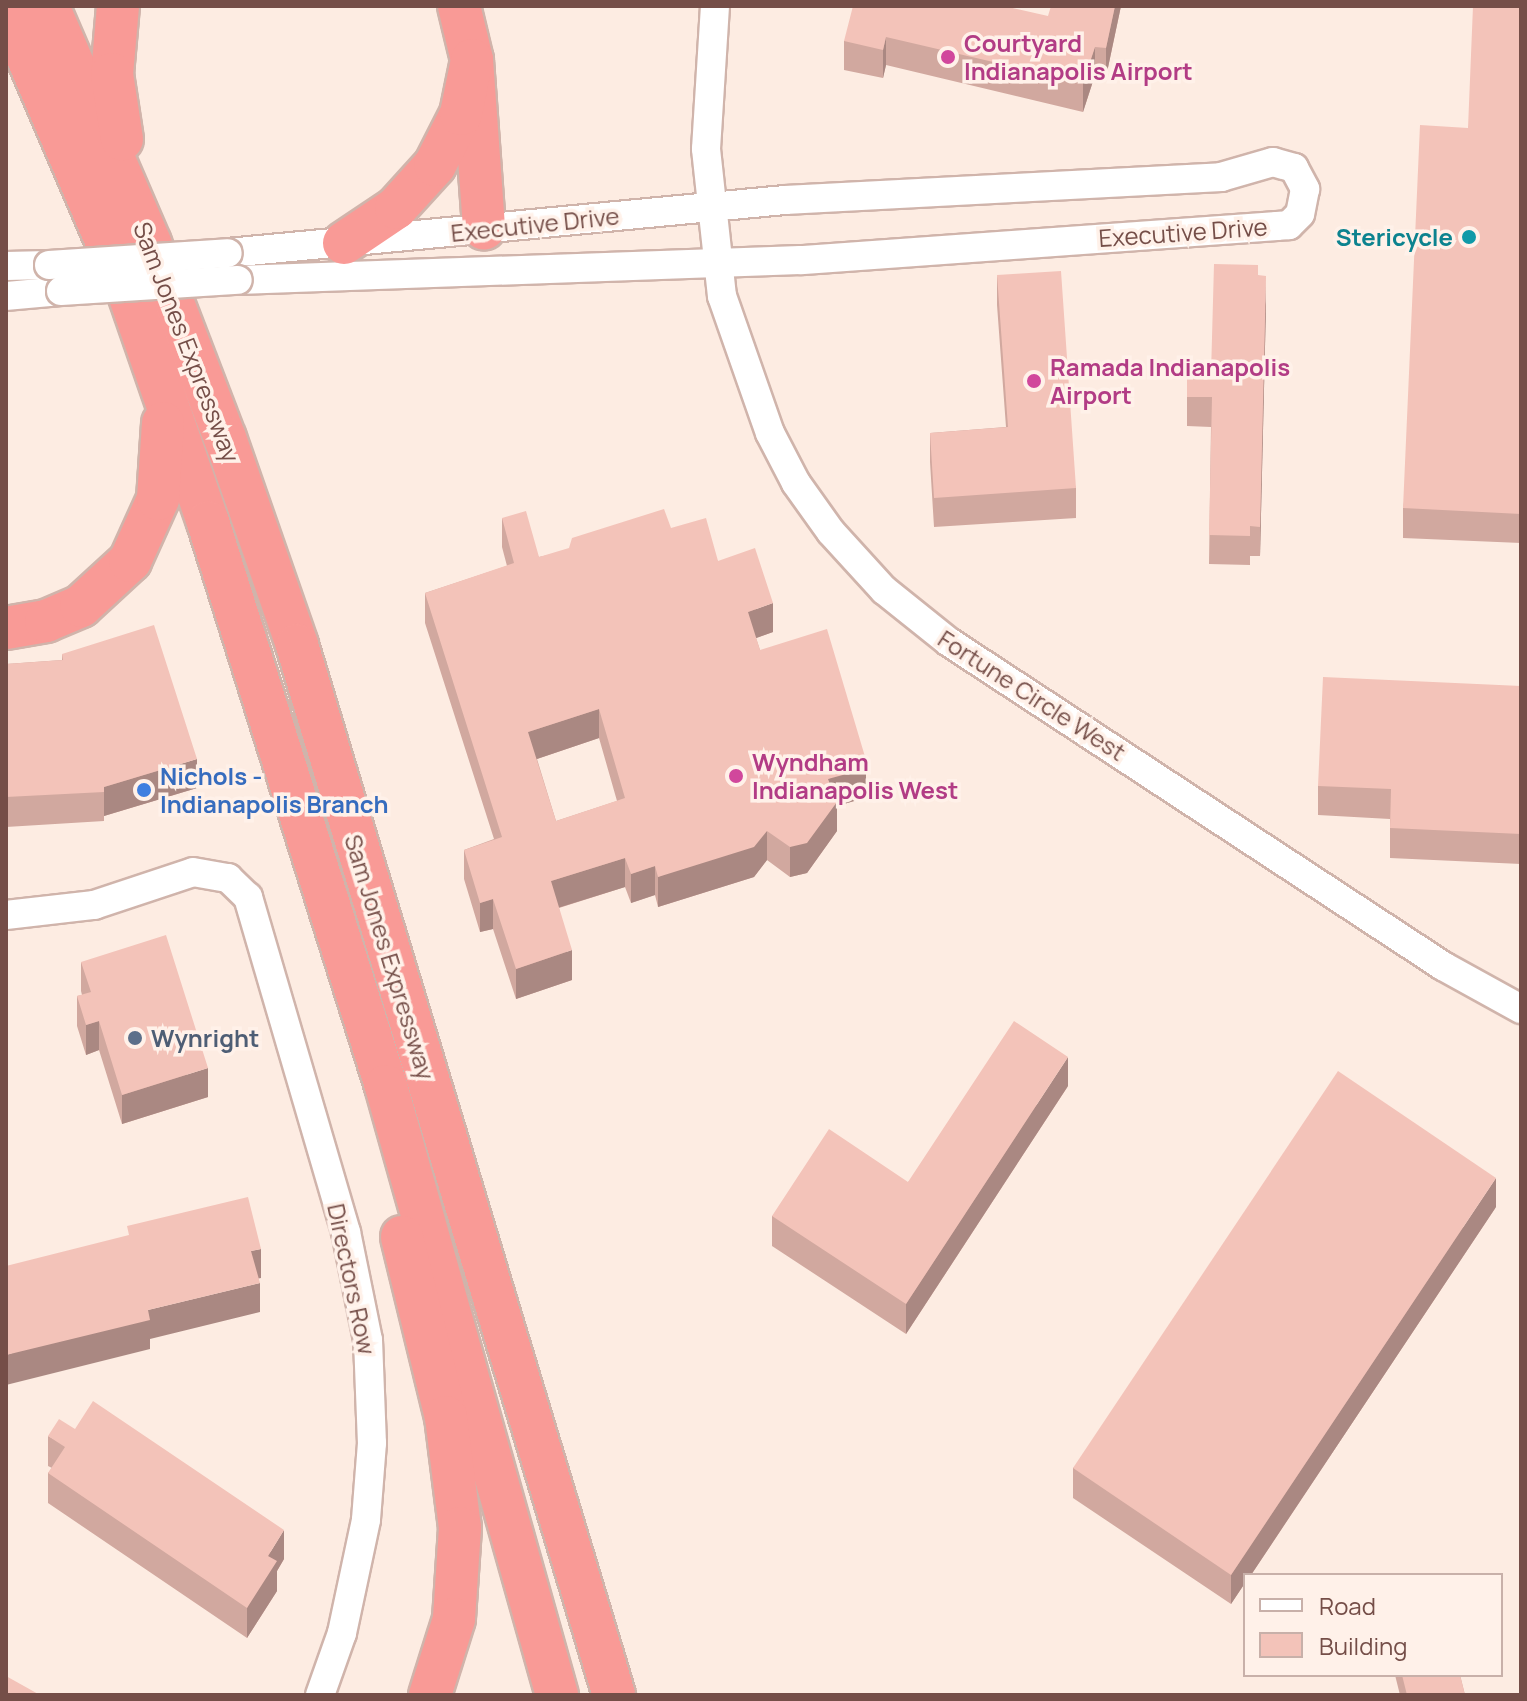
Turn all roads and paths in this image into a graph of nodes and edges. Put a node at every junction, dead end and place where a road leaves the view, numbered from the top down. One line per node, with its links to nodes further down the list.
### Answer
1 (48, 6): 7 (highway, Sam Jones Expressway)
2 (118, 6): 7 (highway)
3 (459, 6): 6 (highway)
4 (715, 6): 8 (street, Fortune Circle West)
5 (6, 7): 16 (highway, Sam Jones Expressway)
6 (472, 60): 9 (highway); 10 (highway)
7 (131, 197): 21 (highway, Sam Jones Expressway)
8 (709, 207): 9 (street, Executive Drive); 11 (street, Fortune Circle West); 11 (street, Executive Drive)
9 (484, 229): 10 (street, Executive Drive); 14 (street)
10 (344, 243): 13 (street, Executive Drive)
11 (714, 250): 14 (street, Executive Drive); 20 (street, Fortune Circle West)
12 (6, 266): 13 (street, Executive Drive, bridge)
13 (233, 266): 14 (street, Executive Drive); 15 (street, Executive Drive, bridge)
14 (497, 271)
15 (6, 296)
16 (162, 394): 17 (highway); 18 (highway, Sam Jones Expressway)
17 (6, 628)
18 (298, 800): 23 (highway); 24 (highway, Sam Jones Expressway)
19 (6, 915): 22 (street, Directors Row)
20 (1521, 1009)
21 (598, 1643): 25 (highway, Sam Jones Expressway); 26 (highway)
22 (320, 1695)
23 (430, 1695)
24 (557, 1695)
25 (614, 1695)
26 (638, 1695)

